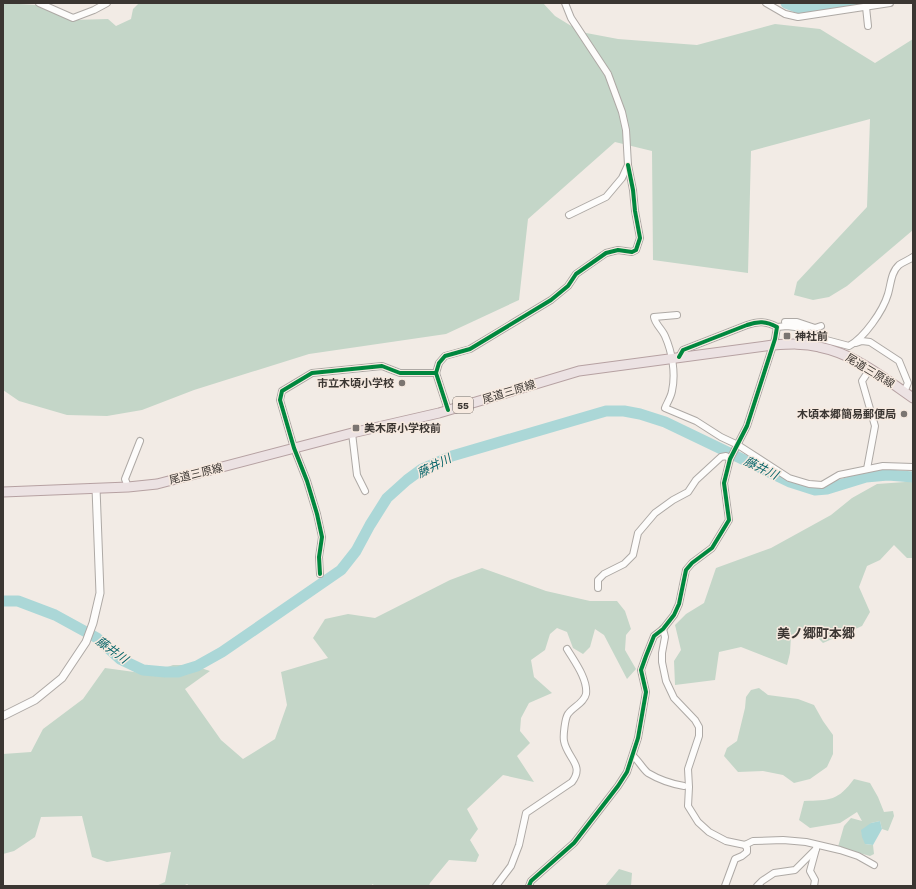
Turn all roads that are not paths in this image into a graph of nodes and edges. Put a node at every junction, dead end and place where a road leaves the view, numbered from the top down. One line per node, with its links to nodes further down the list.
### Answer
1 (39, 3): 2 (street)
2 (107, 3)
3 (565, 3): 8 (street)
4 (766, 3): 6 (street)
5 (890, 3): 6 (street)
6 (866, 7): 7 (street)
7 (868, 26)
8 (628, 164): 9 (street); 18 (street)
9 (569, 215)
10 (913, 258): 14 (street)
11 (677, 315): 16 (street)
12 (821, 326): 13 (street)
13 (777, 327): 14 (street); 15 (street); 16 (street)
14 (856, 342): 19 (street)
15 (773, 345): 16 (main road, 尾道三原線 / 55); 17 (main road, 尾道三原線 / 55); 24 (street)
16 (675, 357): 21 (main road, 尾道三原線 / 55); 24 (street)
17 (870, 369): 19 (main road, 尾道三原線 / 55); 28 (street)
18 (436, 373): 21 (street); 25 (street)
19 (904, 392): 20 (main road, 尾道三原線 / 55)
20 (913, 398)
21 (448, 410): 22 (main road, 尾道三原線 / 55)
22 (352, 433): 25 (main road, 尾道三原線 / 55); 31 (street)
23 (140, 441): 29 (street)
24 (738, 445): 26 (street); 28 (street)
25 (294, 448): 29 (main road, 尾道三原線 / 55); 33 (street)
26 (730, 459): 34 (street); 35 (street)
27 (913, 466): 28 (street)
28 (867, 469)
29 (128, 487): 30 (main road, 尾道三原線 / 55)
30 (96, 488): 32 (main road, 尾道三原線 / 55); 37 (street)
31 (366, 491)
32 (3, 492)
33 (320, 574)
34 (598, 588)
35 (663, 629): 38 (street); 39 (street)
36 (567, 649): 45 (street)
37 (3, 716)
38 (633, 756): 40 (street); 46 (street)
39 (688, 769): 40 (street); 41 (street)
40 (684, 786): 41 (street)
41 (688, 806): 42 (street)
42 (745, 845): 43 (street); 47 (street)
43 (817, 847): 44 (street); 48 (street); 49 (street)
44 (874, 865)
45 (496, 886)
46 (529, 886)
47 (725, 886)
48 (756, 886)
49 (814, 886)

